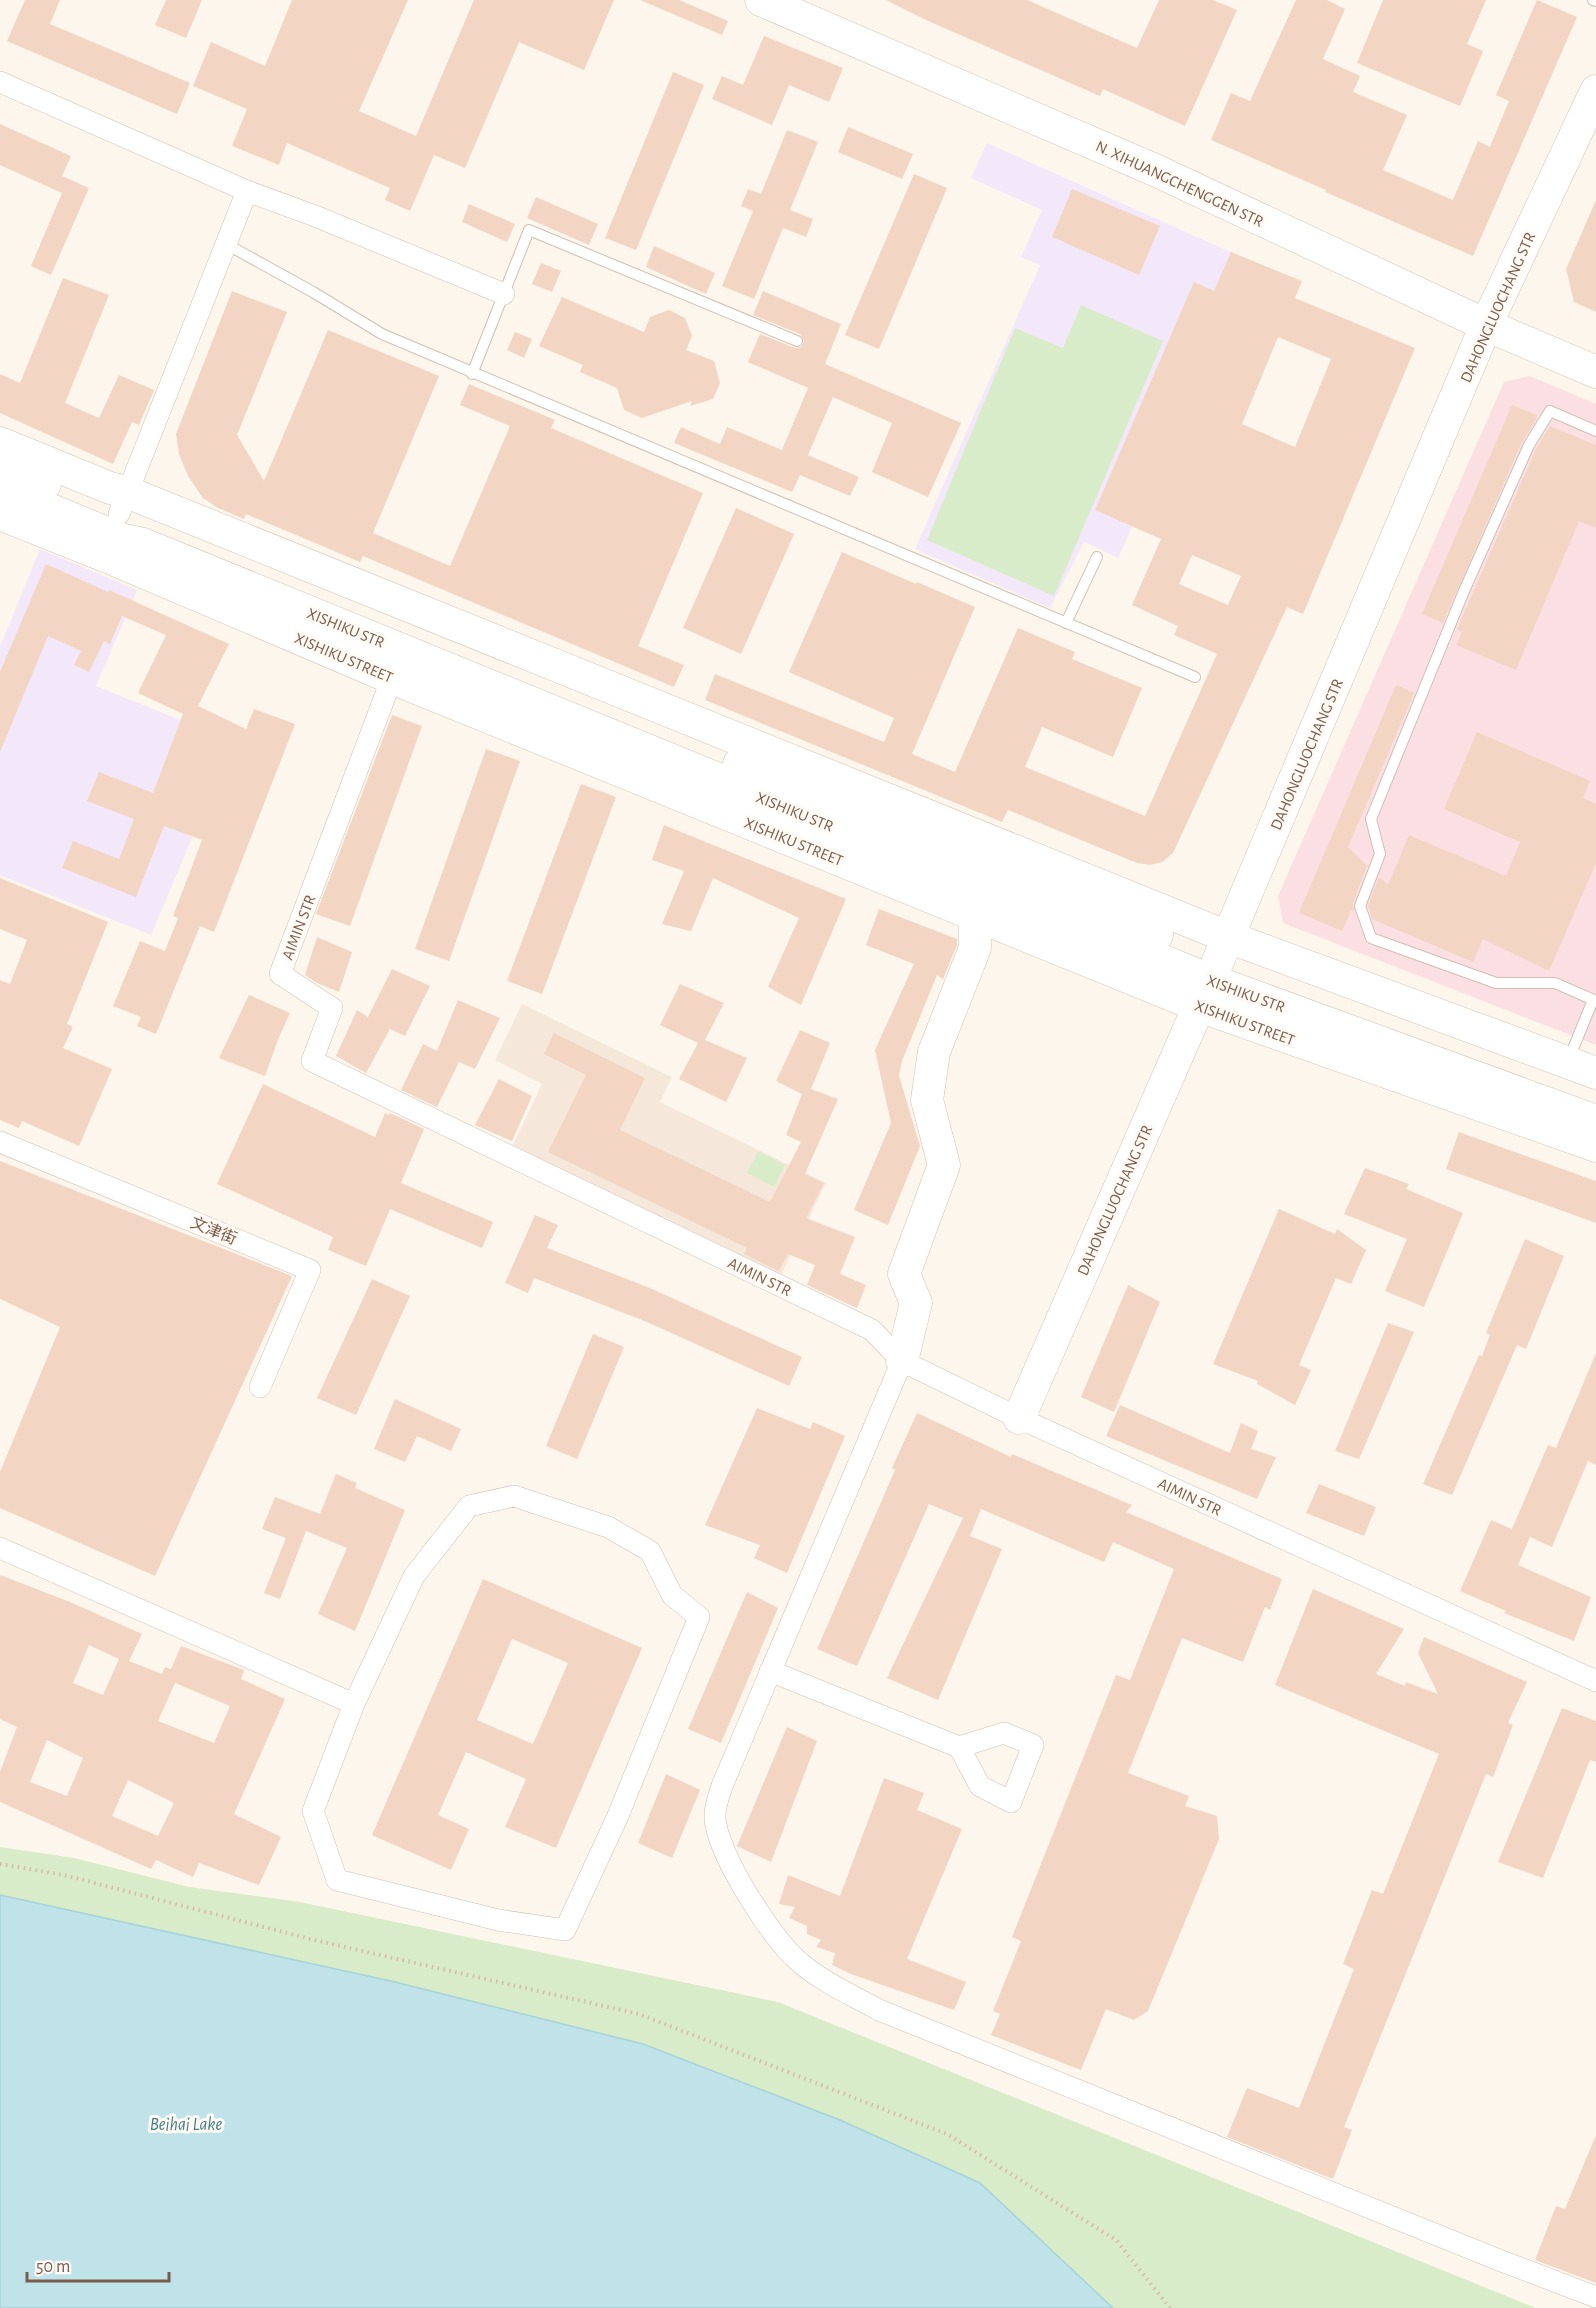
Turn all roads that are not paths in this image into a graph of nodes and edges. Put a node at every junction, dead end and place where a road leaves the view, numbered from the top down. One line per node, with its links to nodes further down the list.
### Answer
1 (761, 0): 7 (street, N. XIHUANGCHENGGEN STR)
2 (0, 82): 4 (street)
3 (1596, 91): 7 (street, DAHONGLUOCHANG STR)
4 (247, 191): 5 (street); 6 (street)
5 (226, 244): 10 (lane); 15 (street)
6 (504, 294): 8 (lane); 10 (lane)
7 (1486, 325): 9 (street, N. XIHUANGCHENGGEN STR); 22 (street, DAHONGLUOCHANG STR)
8 (797, 341)
9 (1596, 372)
10 (472, 374): 18 (lane)
11 (1596, 431): 23 (lane)
12 (0, 443): 15 (street, XISHIKU STREET)
13 (0, 465): 15 (street, XISHIKU STREET)
14 (0, 489): 21 (street, XISHIKU STR)
15 (123, 503): 22 (street, XISHIKU STREET)
16 (0, 514): 20 (street, XISHIKU STREET)
17 (1096, 557): 18 (lane)
18 (1066, 623): 19 (lane)
19 (1195, 677)
20 (392, 678): 21 (street, XISHIKU STREET); 29 (street, AIMIN STR)
21 (974, 899): 22 (street, XISHIKU STREET); 29 (street)
22 (1214, 971): 24 (street, XISHIKU STREET); 25 (street, XISHIKU STREET); 26 (street, XISHIKU STR); 28 (street, XISHIKU STREET); 31 (street, DAHONGLUOCHANG STR)
23 (1595, 1000): 24 (lane)
24 (1582, 1067)
25 (1596, 1098)
26 (1596, 1121)
27 (0, 1142): 30 (street, 文津街)
28 (1596, 1146)
29 (902, 1361): 31 (street, AIMIN STR); 33 (street)
30 (260, 1387)
31 (1019, 1418): 34 (street, AIMIN STR)
32 (0, 1548): 35 (street)
33 (770, 1671): 36 (street); 37 (street)
34 (1596, 1681)
35 (354, 1704): 35 (street)
36 (959, 1747)
37 (1596, 2297)

